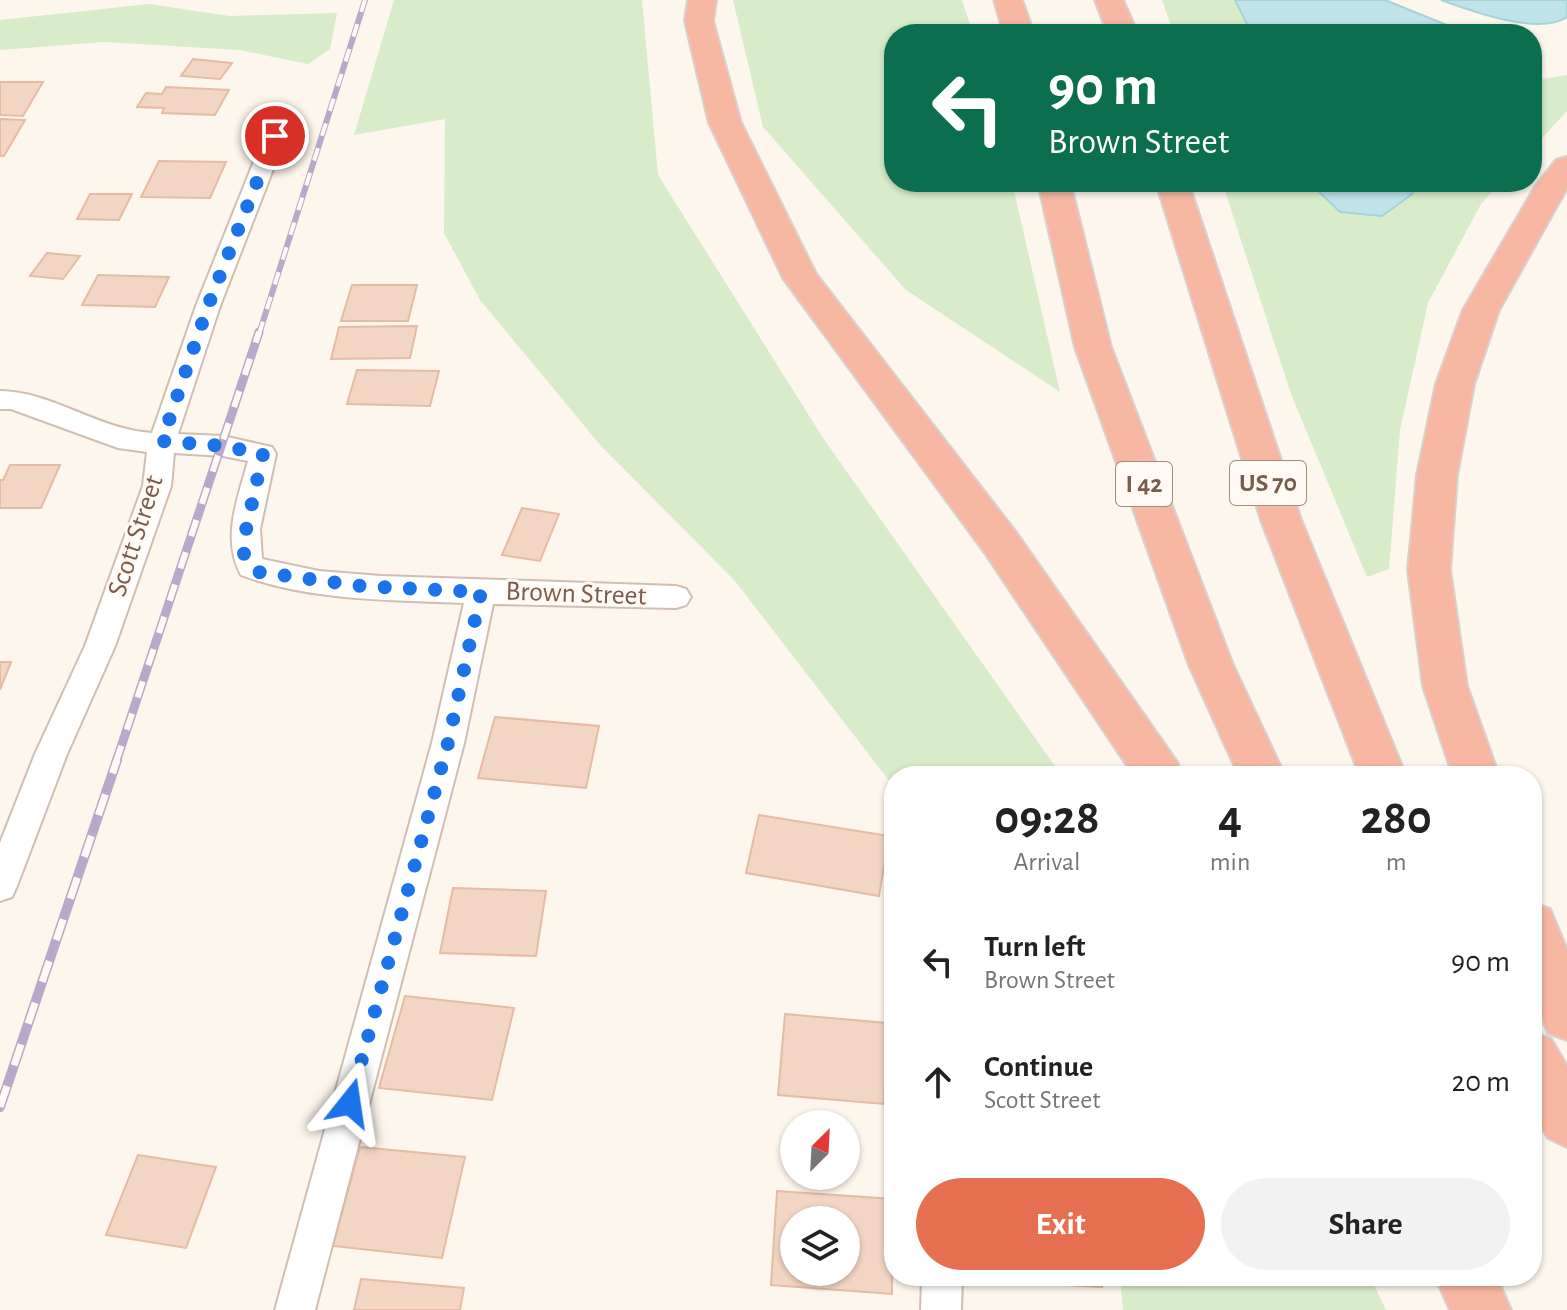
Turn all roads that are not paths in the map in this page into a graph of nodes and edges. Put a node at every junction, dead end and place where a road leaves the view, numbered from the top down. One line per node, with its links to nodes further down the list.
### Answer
1 (702, 0): 16 (highway)
2 (1008, 0): 5 (highway)
3 (1109, 0): 6 (highway)
4 (1135, 0): 7 (highway)
5 (1016, 24)
6 (1119, 24)
7 (1140, 24)
8 (275, 136): 13 (street, Scott Street)
9 (1567, 167): 19 (highway)
10 (1056, 192): 17 (highway, I 42)
11 (1175, 192): 18 (highway, US 70)
12 (0, 400): 13 (street)
13 (162, 441): 14 (street, Brown Street); 20 (street, Scott Street)
14 (481, 592): 15 (street, Brown Street); 27 (street)
15 (676, 597)
16 (1153, 766)
17 (1257, 766)
18 (1379, 766)
19 (1473, 766)
20 (0, 886)
21 (1542, 951): 22 (highway)
22 (1567, 1015)
23 (1542, 1075): 24 (highway)
24 (1567, 1119)
25 (942, 1286): 28 (street)
26 (1469, 1286): 29 (highway)
27 (295, 1310)
28 (941, 1310)
29 (1481, 1310)

